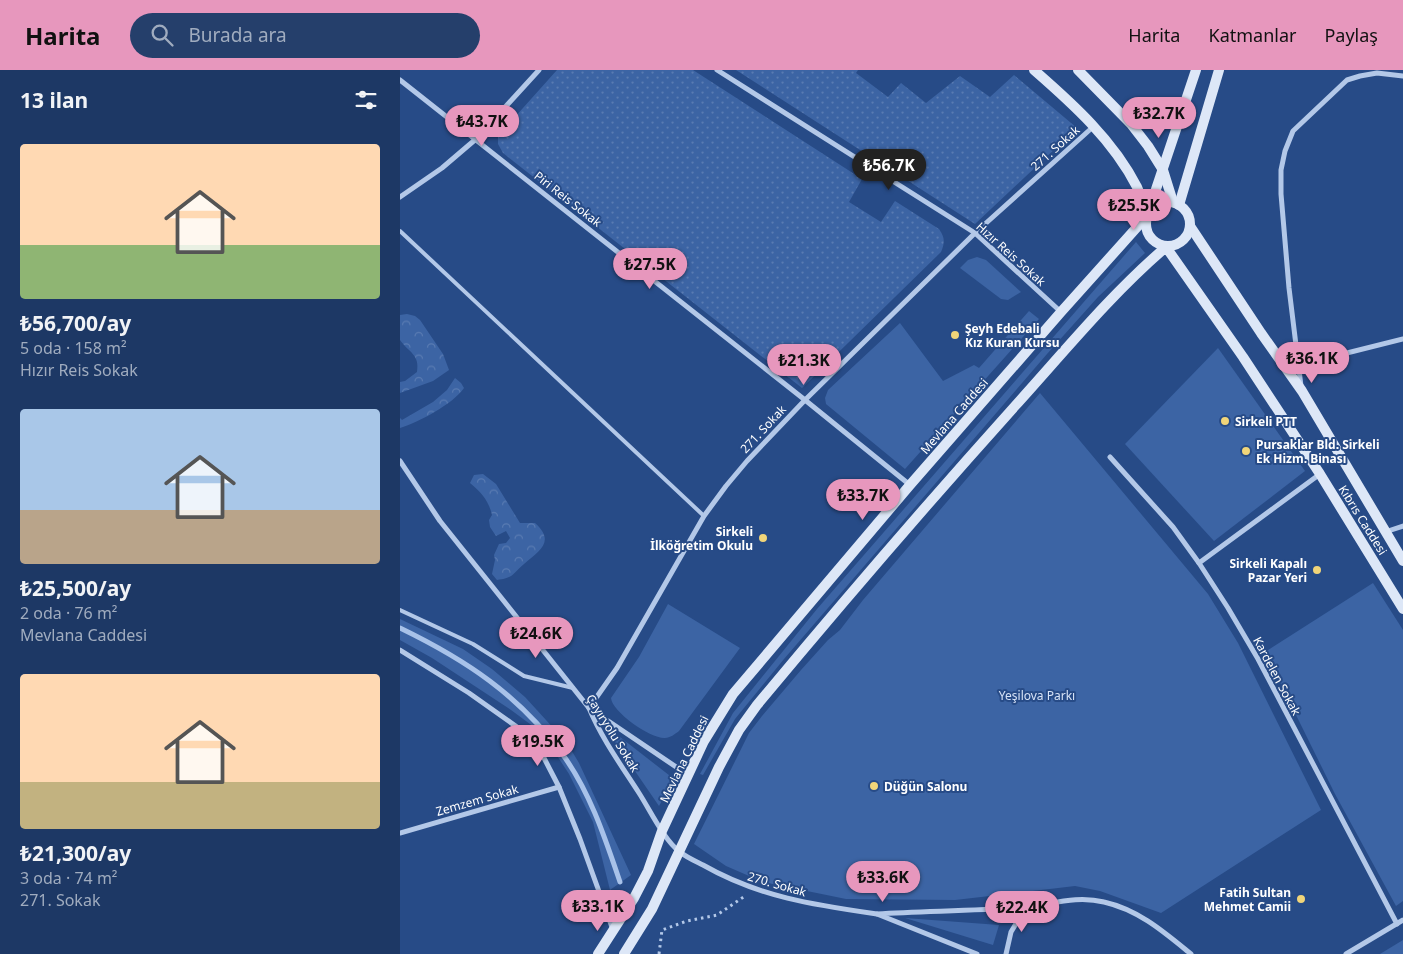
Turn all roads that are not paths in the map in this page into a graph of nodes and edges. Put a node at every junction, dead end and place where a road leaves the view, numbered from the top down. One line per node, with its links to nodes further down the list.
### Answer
1 (539, 70): 10 (street)
2 (716, 70): 17 (street, Hızır Reis Sokak)
3 (1034, 70): 9 (street)
4 (1078, 70): 11 (street)
5 (1196, 70): 11 (street, Mevlana Caddesi)
6 (1219, 70): 13 (street)
7 (1403, 76): 21 (street)
8 (400, 80): 10 (street, Piri Reis Sokak)
9 (1094, 126): 14 (street); 17 (street, 271. Sokak)
10 (476, 139): 12 (street); 23 (street, Piri Reis Sokak)
11 (1163, 170): 13 (street); 14 (street, Mevlana Caddesi)
12 (400, 197)
13 (1176, 204): 14 (street); 15 (street)
14 (1147, 216): 18 (street); 19 (street, Mevlana Caddesi)
15 (1190, 226): 18 (street); 22 (street)
16 (400, 231): 28 (lane)
17 (975, 233): 19 (street, Hızır Reis Sokak); 23 (street, 271. Sokak)
18 (1166, 247): 26 (street, Kıbrıs Caddesi); 42 (street)
19 (1061, 312): 27 (street, Mevlana Caddesi)
20 (1403, 339): 21 (street)
21 (1299, 365): 22 (street)
22 (1302, 391): 30 (street)
23 (804, 400): 27 (street, Piri Reis Sokak); 28 (street, 271. Sokak)
24 (1110, 457): 32 (street, Kardelen Sokak)
25 (400, 461): 36 (street, Çayıryolu Sokak)
26 (1320, 474): 32 (street); 33 (street, Kıbrıs Caddesi)
27 (910, 486): 38 (street, Mevlana Caddesi)
28 (704, 516): 37 (street, 271. Sokak)
29 (1403, 526): 30 (street)
30 (1385, 532): 31 (street)
31 (1403, 560)
32 (1199, 563): 46 (street, Kardelen Sokak)
33 (1403, 609)
34 (400, 610): 36 (lane)
35 (400, 650): 39 (street)
36 (572, 688): 37 (street, Çayıryolu Sokak)
37 (588, 708): 38 (street); 40 (street, Çayıryolu Sokak)
38 (689, 775): 40 (street, Mevlana Caddesi)
39 (559, 787): 41 (street, Zemzem Sokak); 47 (street)
40 (662, 831): 42 (street, Çayıryolu Sokak); 47 (street, Mevlana Caddesi)
41 (400, 833)
42 (679, 852): 44 (street, 270. Sokak); 49 (street)
43 (1026, 906): 44 (street); 51 (street); 52 (street)
44 (877, 914): 50 (street)
45 (1403, 920): 46 (street)
46 (1397, 924): 53 (street)
47 (616, 928): 48 (street)
48 (598, 954)
49 (624, 954)
50 (977, 954)
51 (1006, 954)
52 (1191, 954)
53 (1346, 954)

